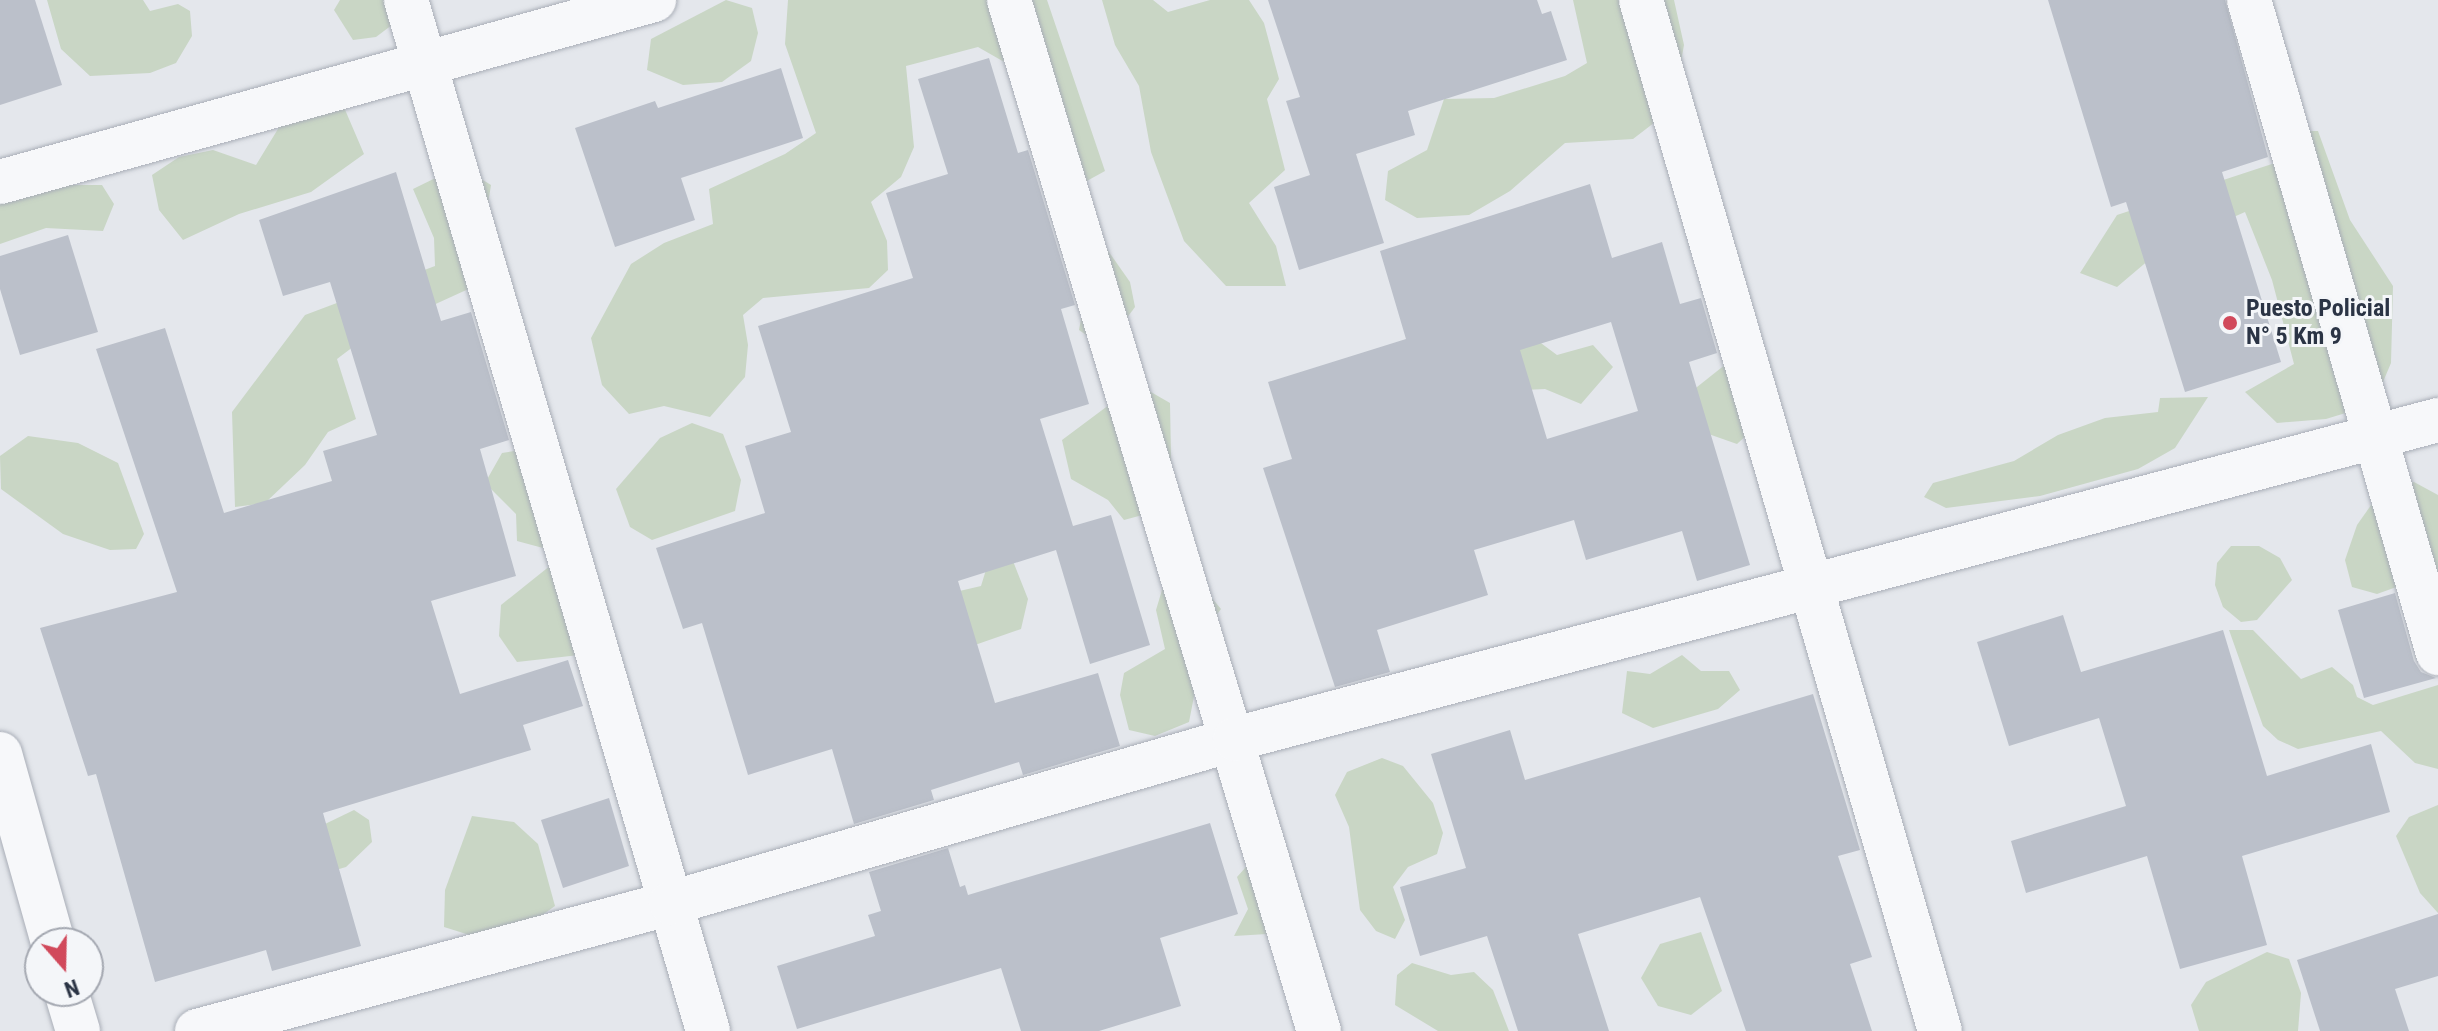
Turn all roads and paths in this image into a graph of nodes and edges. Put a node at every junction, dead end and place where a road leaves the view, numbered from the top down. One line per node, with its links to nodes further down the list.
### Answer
1 (406, 0): 6 (street)
2 (654, 0): 6 (street)
3 (1009, 0): 12 (street)
4 (1641, 0): 10 (street)
5 (2249, 0): 9 (street)
6 (423, 61): 7 (street); 14 (street)
7 (0, 182)
8 (2438, 420): 9 (street)
9 (2378, 436): 10 (street); 11 (street)
10 (1812, 588): 12 (street); 21 (street)
11 (2438, 653)
12 (1235, 739): 14 (street); 20 (street)
13 (0, 754): 15 (street)
14 (671, 903): 18 (street); 19 (street)
15 (49, 927)
16 (71, 1007): 17 (street)
17 (78, 1031)
18 (197, 1031)
19 (708, 1031)
20 (1319, 1031)
21 (1940, 1031)

